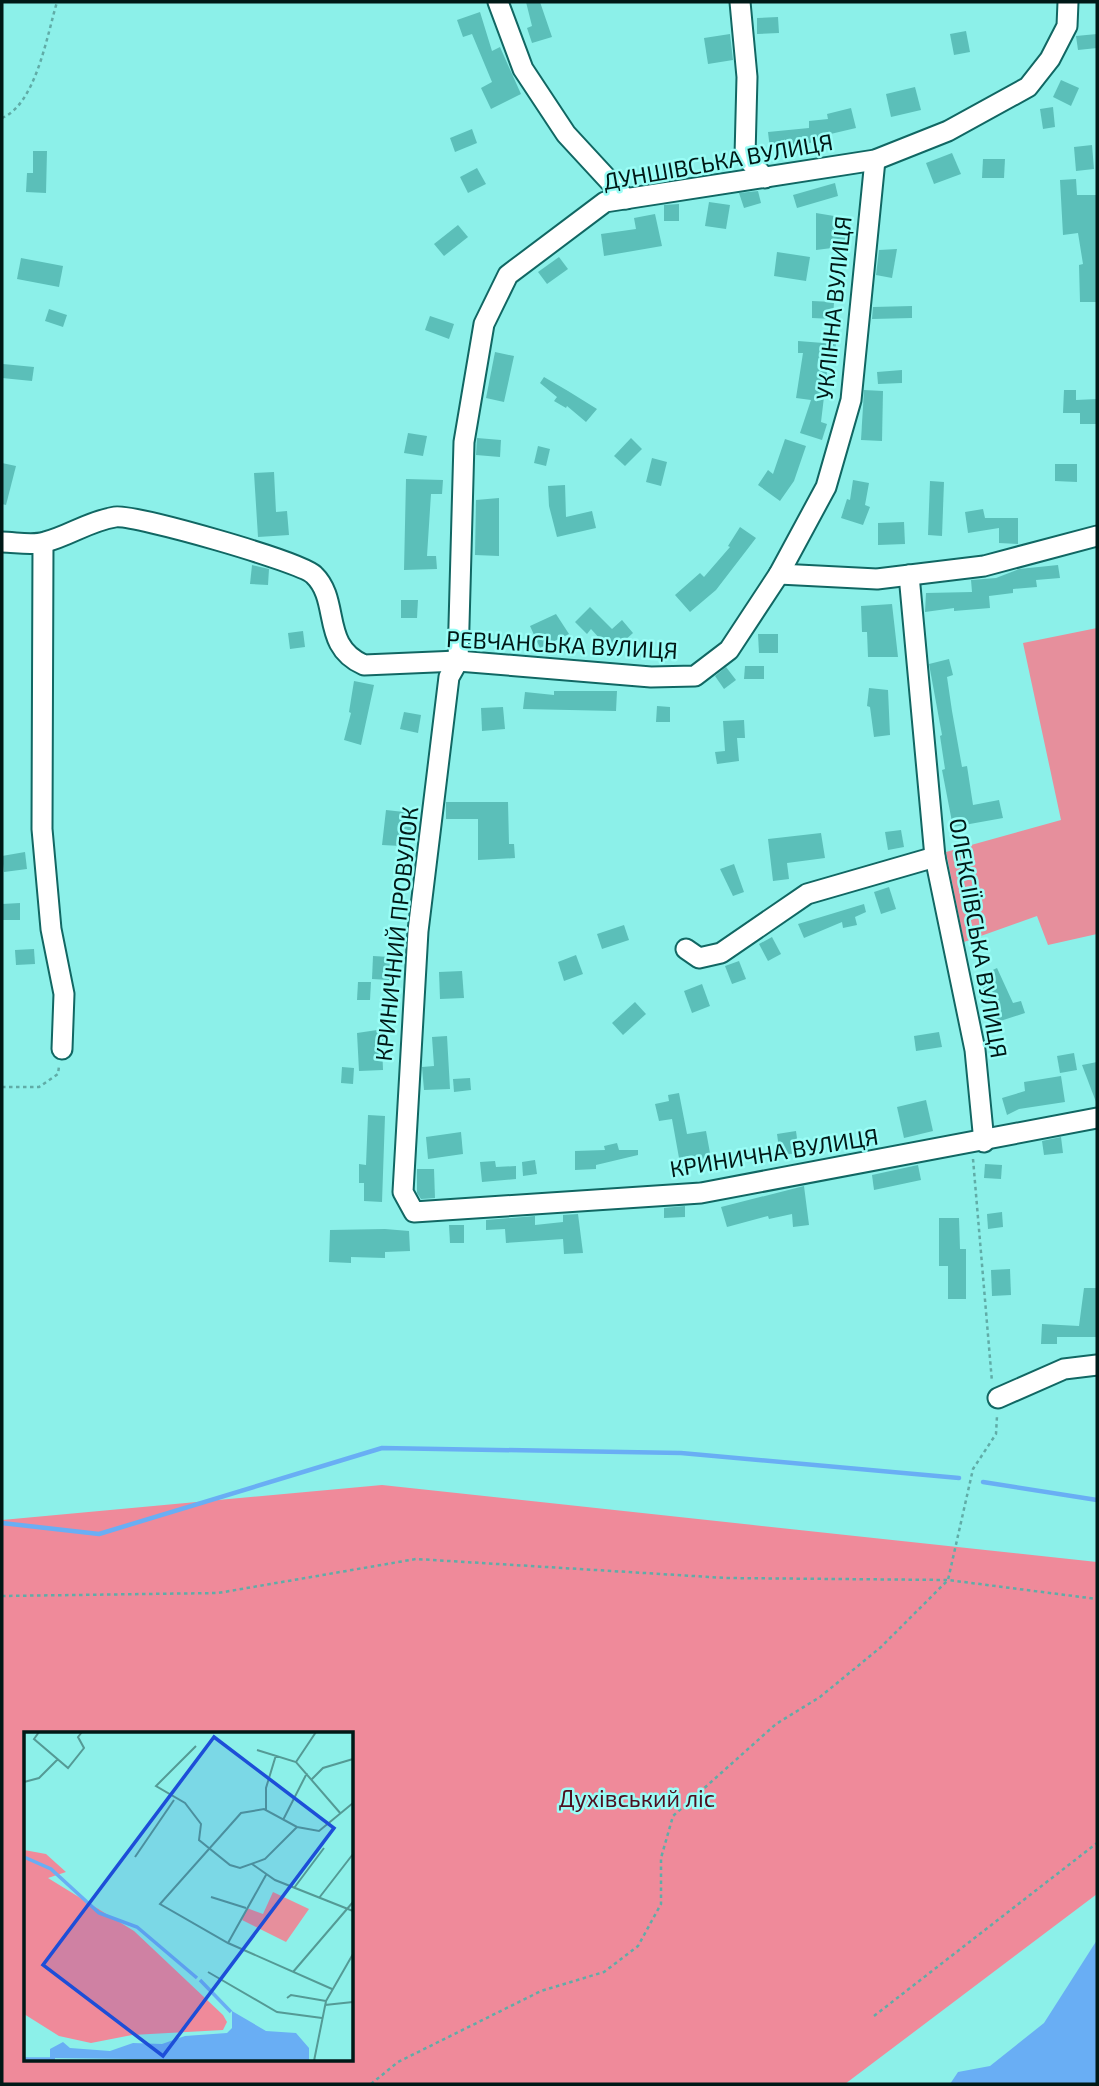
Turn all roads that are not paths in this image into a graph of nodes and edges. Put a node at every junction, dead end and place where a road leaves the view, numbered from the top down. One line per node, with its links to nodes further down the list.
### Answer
1 (498, 2): 6 (street)
2 (740, 2): 5 (street)
3 (1068, 2): 4 (street, ДУНШІВСЬКА ВУЛИЦЯ)
4 (875, 160): 5 (street, ДУНШІВСЬКА ВУЛИЦЯ); 10 (street, УКЛІННА ВУЛИЦЯ)
5 (765, 178): 6 (street, ДУНШІВСЬКА ВУЛИЦЯ)
6 (626, 199): 12 (street, ДУНШІВСЬКА ВУЛИЦЯ)
7 (1097, 536): 11 (street)
8 (2, 542): 9 (street)
9 (43, 543): 12 (street, РЕВЧАНСЬКА ВУЛИЦЯ); 15 (street)
10 (779, 574): 11 (street); 12 (street, РЕВЧАНСЬКА ВУЛИЦЯ)
11 (909, 575): 13 (street, ОЛЕКСІЇВСЬКА ВУЛИЦЯ)
12 (458, 661): 18 (street, КРИНИЧНИЙ ПРОВУЛОК)
13 (935, 857): 14 (street); 17 (street, ОЛЕКСІЇВСЬКА ВУЛИЦЯ)
14 (686, 949)
15 (62, 1049)
16 (1097, 1118): 17 (street, КРИНИЧНА ВУЛИЦЯ)
17 (978, 1143): 18 (street, КРИНИЧНА ВУЛИЦЯ)
18 (414, 1212)
19 (1097, 1365): 20 (street)
20 (998, 1398)

